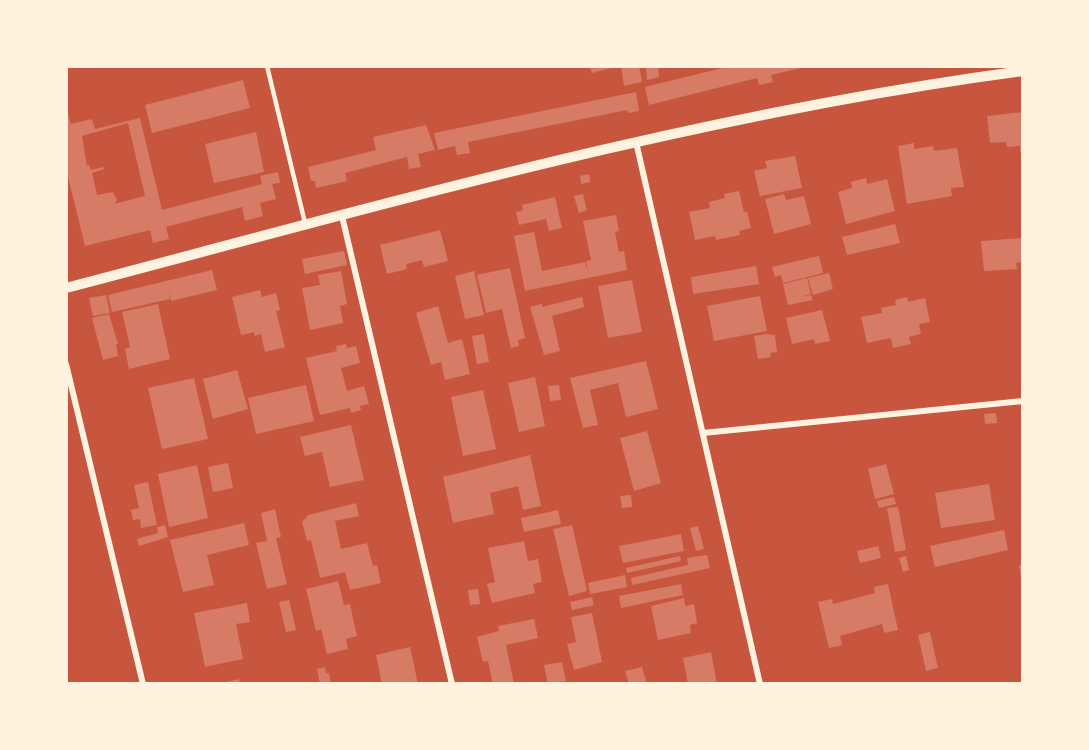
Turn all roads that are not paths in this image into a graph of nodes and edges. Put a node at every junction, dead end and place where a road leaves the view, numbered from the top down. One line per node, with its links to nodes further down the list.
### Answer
1 (267, 66): 5 (lane)
2 (1023, 71): 3 (street)
3 (636, 142): 4 (street); 9 (street)
4 (342, 216): 5 (street); 11 (street)
5 (306, 225): 6 (street)
6 (66, 288)
7 (66, 364): 10 (street)
8 (1023, 401): 9 (street)
9 (703, 433): 12 (street)
10 (143, 684)
11 (452, 684)
12 (760, 684)

